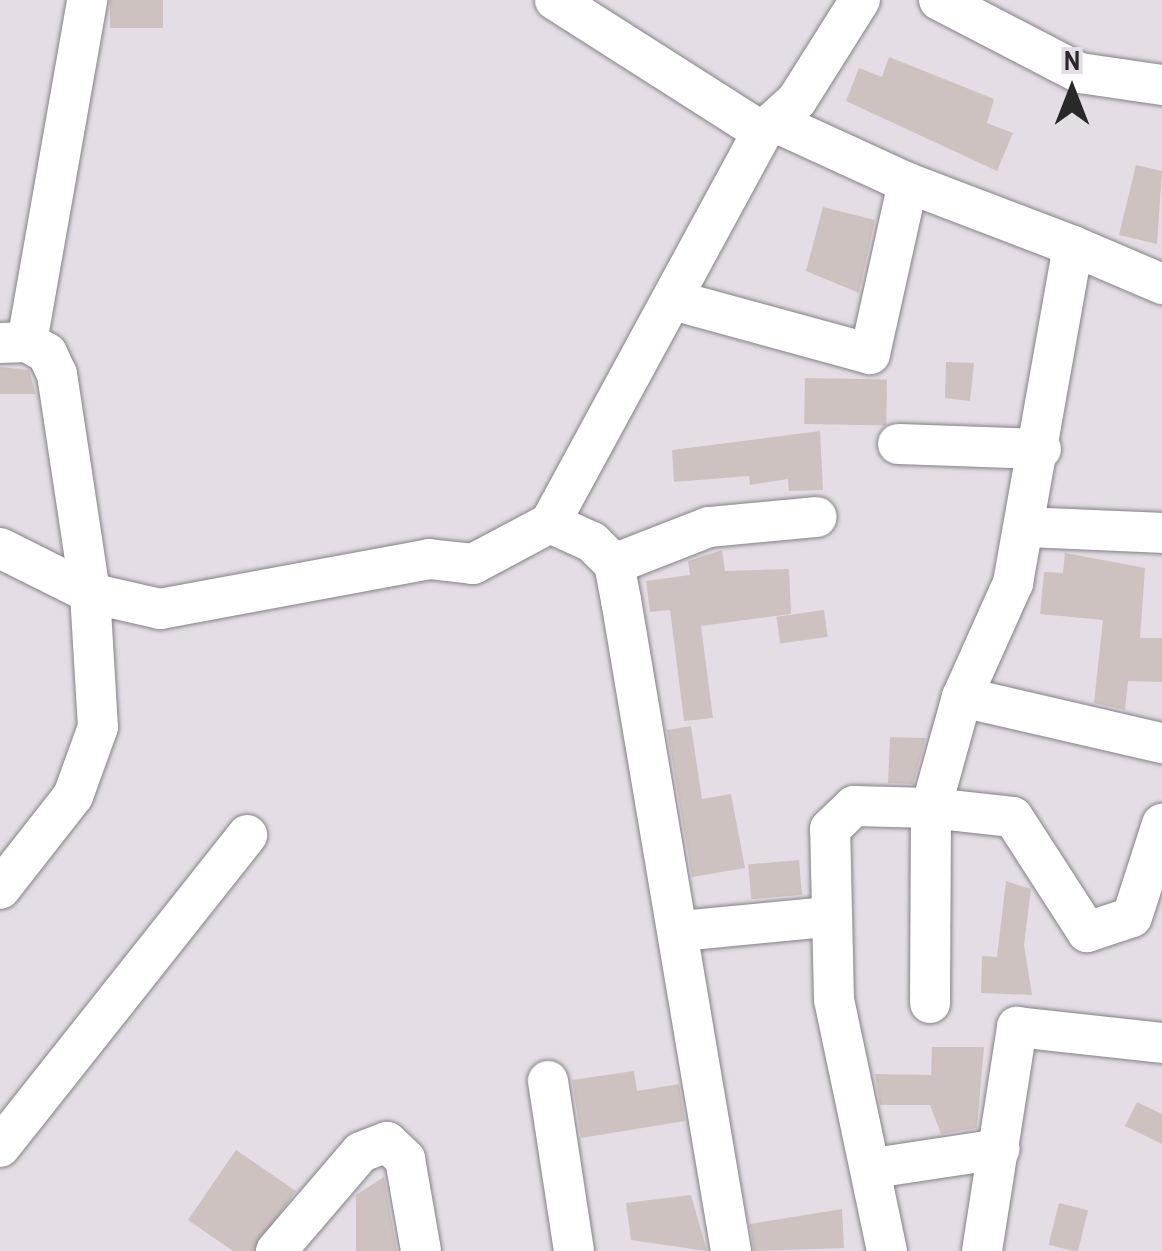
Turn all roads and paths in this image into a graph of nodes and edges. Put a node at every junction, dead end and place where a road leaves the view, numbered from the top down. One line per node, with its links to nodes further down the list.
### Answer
1 (87, 0): 11 (street)
2 (555, 0): 6 (street)
3 (860, 0): 6 (street)
4 (939, 0): 5 (street)
5 (1162, 85)
6 (768, 127): 7 (street); 10 (street)
7 (908, 183): 8 (street); 10 (street)
8 (1073, 246): 9 (street); 13 (street)
9 (1162, 284)
10 (673, 300): 15 (street)
11 (14, 342): 20 (street)
12 (898, 444): 13 (street)
13 (1041, 449): 16 (street)
14 (817, 517): 19 (street)
15 (550, 523): 19 (street); 20 (street)
16 (1026, 527): 17 (street); 21 (street)
17 (1162, 533)
18 (0, 548): 20 (street)
19 (614, 564): 28 (street)
20 (90, 593): 26 (street)
21 (962, 697): 22 (street); 23 (street)
22 (1162, 743)
23 (931, 808): 24 (street); 27 (street); 29 (street)
24 (1162, 824)
25 (247, 835): 32 (street)
26 (0, 888)
27 (826, 918): 28 (street); 34 (street)
28 (681, 932): 38 (street)
29 (930, 1003)
30 (1162, 1043): 33 (street)
31 (548, 1080): 37 (street)
32 (0, 1147)
33 (1000, 1149): 34 (street); 40 (street)
34 (874, 1168): 39 (street)
35 (276, 1251): 36 (street)
36 (421, 1251)
37 (574, 1251)
38 (731, 1251)
39 (887, 1251)
40 (982, 1251)

